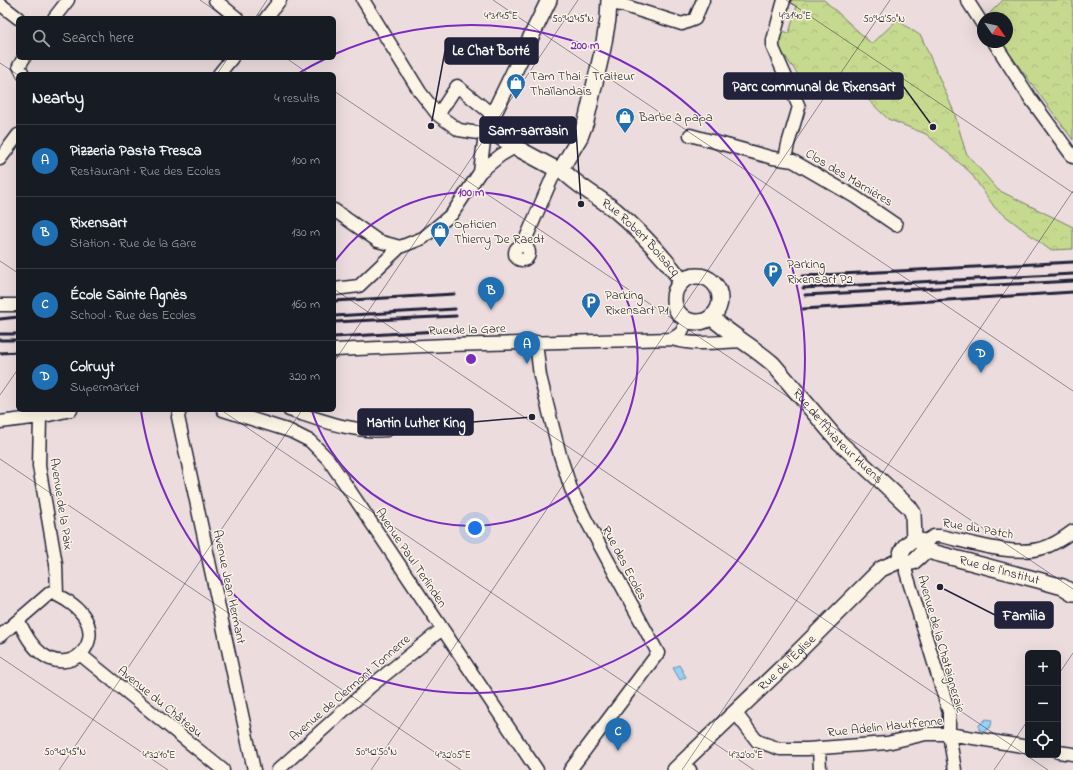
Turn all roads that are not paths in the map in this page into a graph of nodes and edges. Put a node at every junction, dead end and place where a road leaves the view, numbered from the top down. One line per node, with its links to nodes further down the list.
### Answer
1 (68, 0): 12 (street)
2 (215, 0): 13 (street)
3 (280, 0): 14 (street)
4 (363, 0): 21 (street)
5 (549, 0): 22 (street)
6 (703, 0): 9 (street)
7 (784, 0): 29 (street, Clos des Marnières)
8 (966, 0): 15 (street)
9 (609, 2): 30 (street)
10 (0, 4): 11 (street)
11 (16, 16)
12 (56, 16)
13 (235, 16)
14 (268, 16)
15 (977, 16)
16 (998, 48): 27 (street)
17 (23, 60): 19 (street)
18 (230, 60): 20 (street)
19 (23, 72)
20 (221, 72)
21 (438, 115): 22 (street); 23 (street)
22 (493, 115): 23 (street)
23 (490, 134): 26 (street, Rue Robert Boisacq); 31 (street)
24 (690, 135): 29 (street, Clos des Marnières)
25 (16, 138): 28 (street)
26 (515, 147): 30 (street, Rue Robert Boisacq); 31 (street)
27 (1073, 157)
28 (0, 159)
29 (785, 159): 33 (street, Clos des Marnières)
30 (558, 169): 34 (street); 36 (street, Rue Robert Boisacq)
31 (480, 172): 35 (street)
32 (336, 211): 35 (street)
33 (896, 225)
34 (523, 246)
35 (400, 247): 37 (street)
36 (682, 282): 40 (street); 41 (street)
37 (336, 289)
38 (0, 305): 39 (street)
39 (16, 305)
40 (712, 317): 41 (street); 43 (street, Rue de l'Aviateur Huens)
41 (687, 321): 42 (street)
42 (672, 339): 43 (street); 44 (street, Rue de la Gare)
43 (742, 341): 54 (street, Rue de l'Aviateur Huens)
44 (536, 342): 45 (street, Rue de la Gare); 73 (street, Rue des Ecoles)
45 (336, 350)
46 (62, 412): 50 (street)
47 (179, 412): 70 (street, Avenue Jean Hermant)
48 (229, 412): 59 (street, Avenue Paul Terlinden)
49 (295, 412): 52 (street)
50 (40, 417): 51 (street); 57 (street, Avenue de la Paix)
51 (0, 422)
52 (387, 430)
53 (1073, 532): 54 (street, Rue du Patch)
54 (921, 544): 55 (street, Rue de l'Église); 56 (street, Rue de l'Institut)
55 (904, 561): 62 (street, Rue de l'Église); 63 (street, Avenue de la Chataigneraie)
56 (1073, 593)
57 (57, 595): 58 (street); 61 (street)
58 (19, 622): 60 (street); 61 (street)
59 (442, 629): 71 (street, Avenue de Clermont Tonnerre); 72 (street, Avenue Paul Terlinden)
60 (0, 636)
61 (81, 655): 69 (street, Avenue du Château)
62 (735, 712): 65 (street, Rue Adelin Hautfenne); 68 (street, Rue de l'Église)
63 (949, 734): 64 (street, Rue Adelin Hautfenne); 65 (street, Rue Adelin Hautfenne); 75 (street, Avenue de la Chataigneraie)
64 (1025, 747)
65 (819, 748): 74 (street)
66 (1061, 752): 67 (street)
67 (1073, 754)
68 (681, 769)
69 (223, 770)
70 (254, 770)
71 (278, 770)
72 (536, 770)
73 (570, 770)
74 (820, 770)
75 (955, 770)

